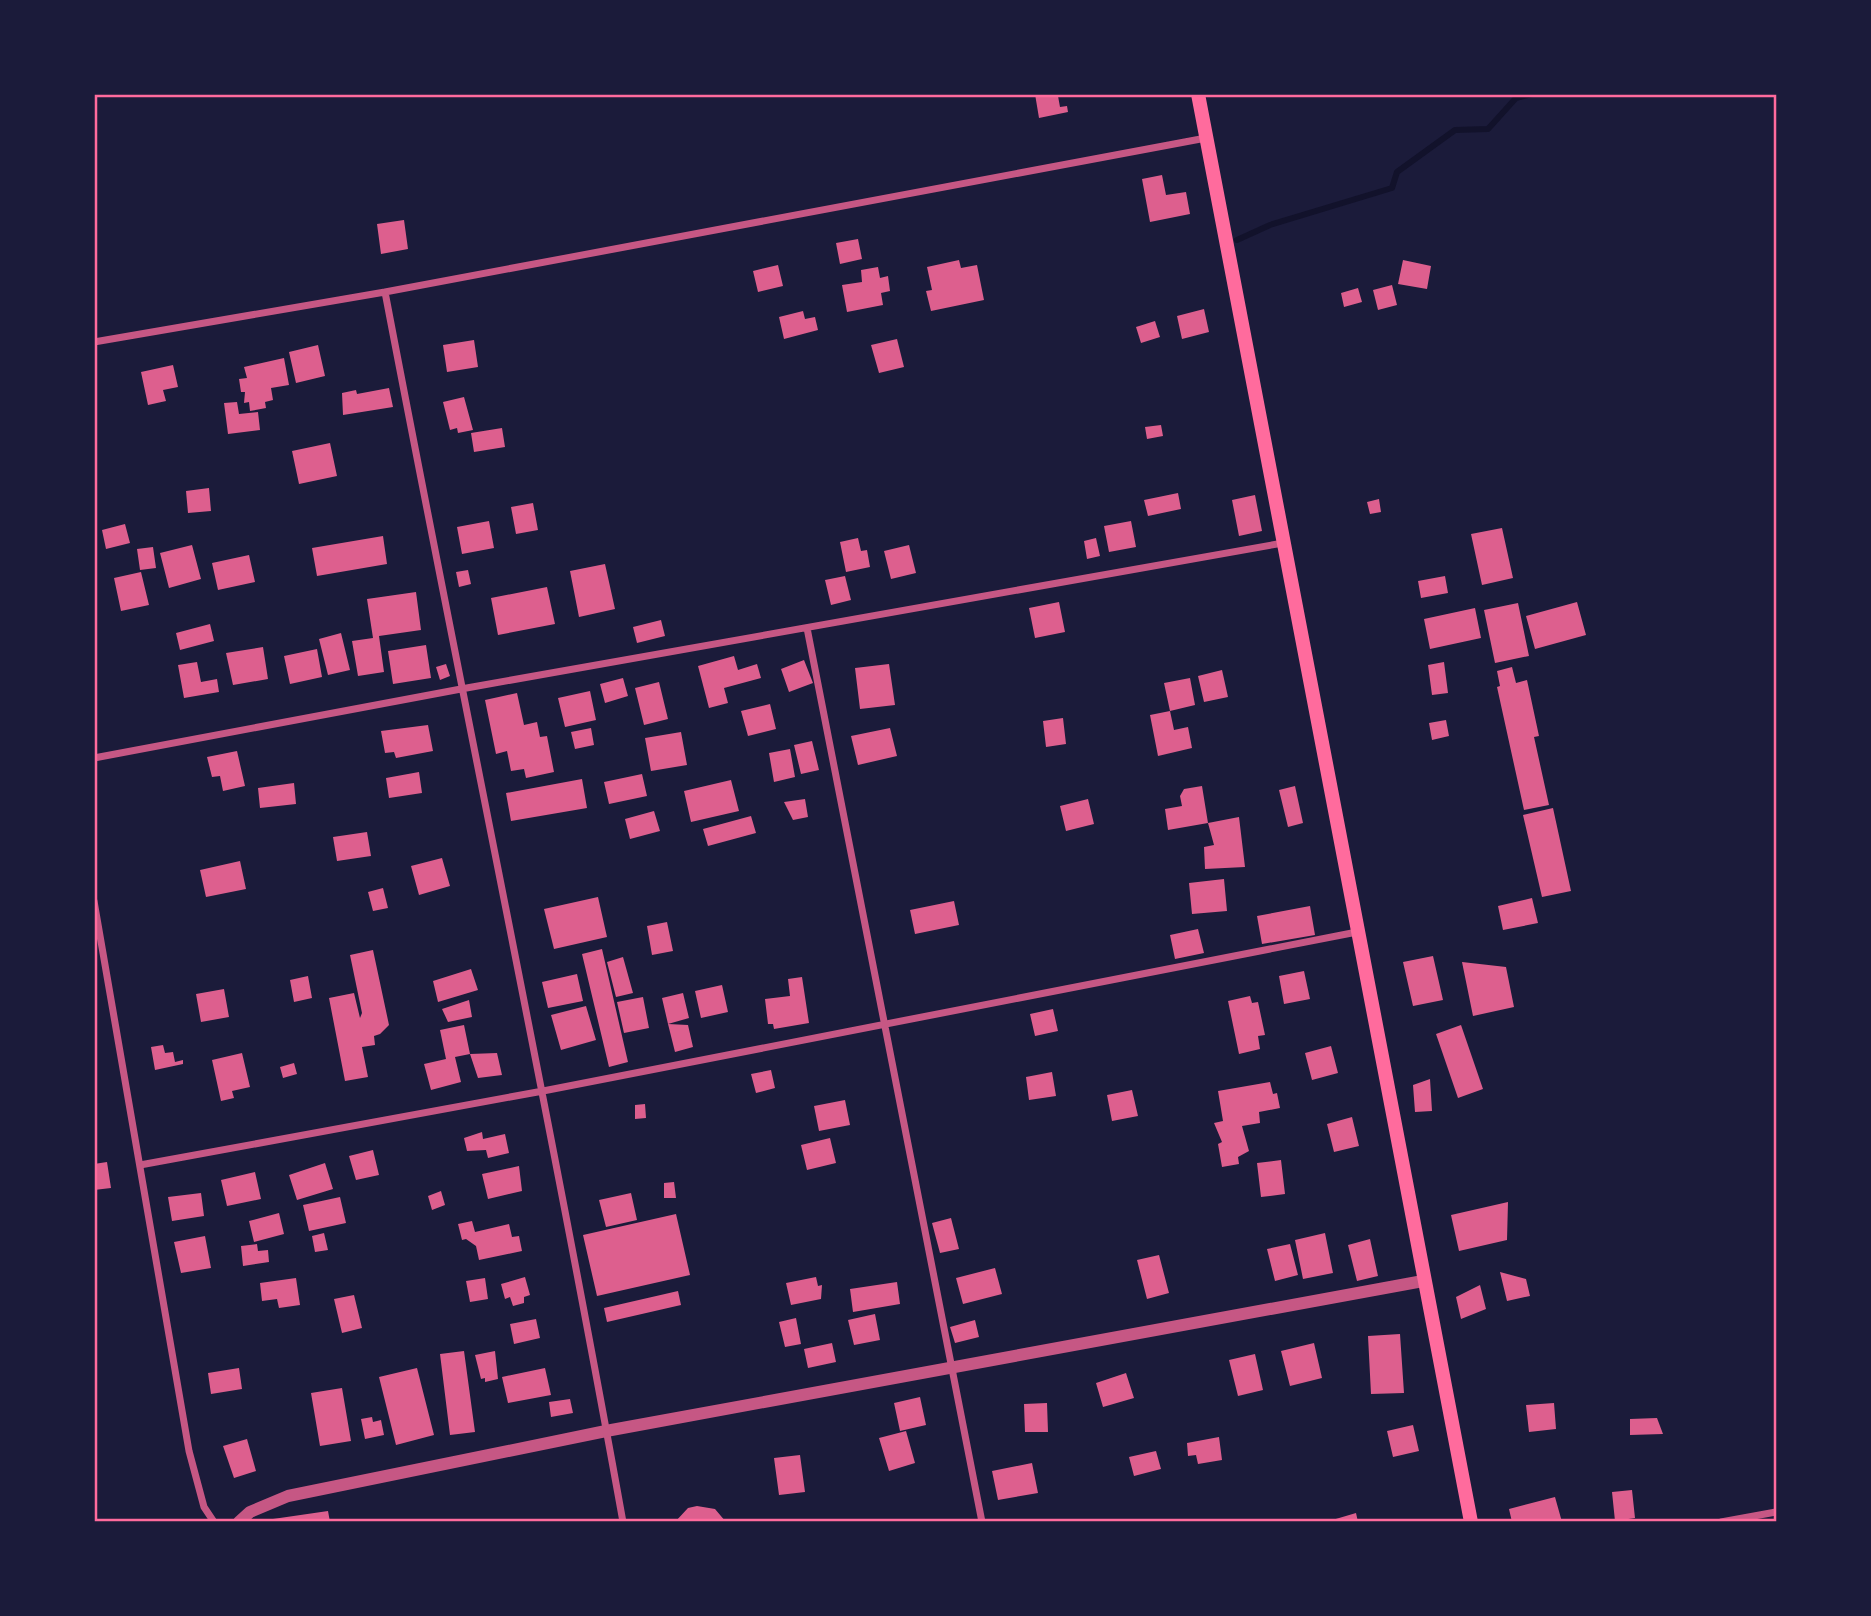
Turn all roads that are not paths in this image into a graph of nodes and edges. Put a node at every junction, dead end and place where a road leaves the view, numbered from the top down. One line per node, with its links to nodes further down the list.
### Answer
1 (1198, 94): 2 (main road)
2 (1206, 138): 3 (street); 5 (main road)
3 (385, 292): 4 (street); 7 (street)
4 (94, 342)
5 (1283, 543): 6 (street); 10 (main road)
6 (807, 628): 7 (street); 11 (street)
7 (461, 689): 8 (street); 12 (street)
8 (94, 758)
9 (94, 901): 13 (street)
10 (1357, 932): 11 (street); 14 (main road)
11 (884, 1022): 12 (street); 15 (street)
12 (543, 1091): 13 (street); 16 (street)
13 (140, 1165): 18 (street)
14 (1423, 1281): 15 (street); 22 (main road)
15 (952, 1367): 16 (street); 21 (street)
16 (606, 1430): 19 (street); 20 (street)
17 (1776, 1512): 23 (street)
18 (214, 1521)
19 (239, 1521)
20 (623, 1521)
21 (982, 1521)
22 (1471, 1521)
23 (1721, 1521)

